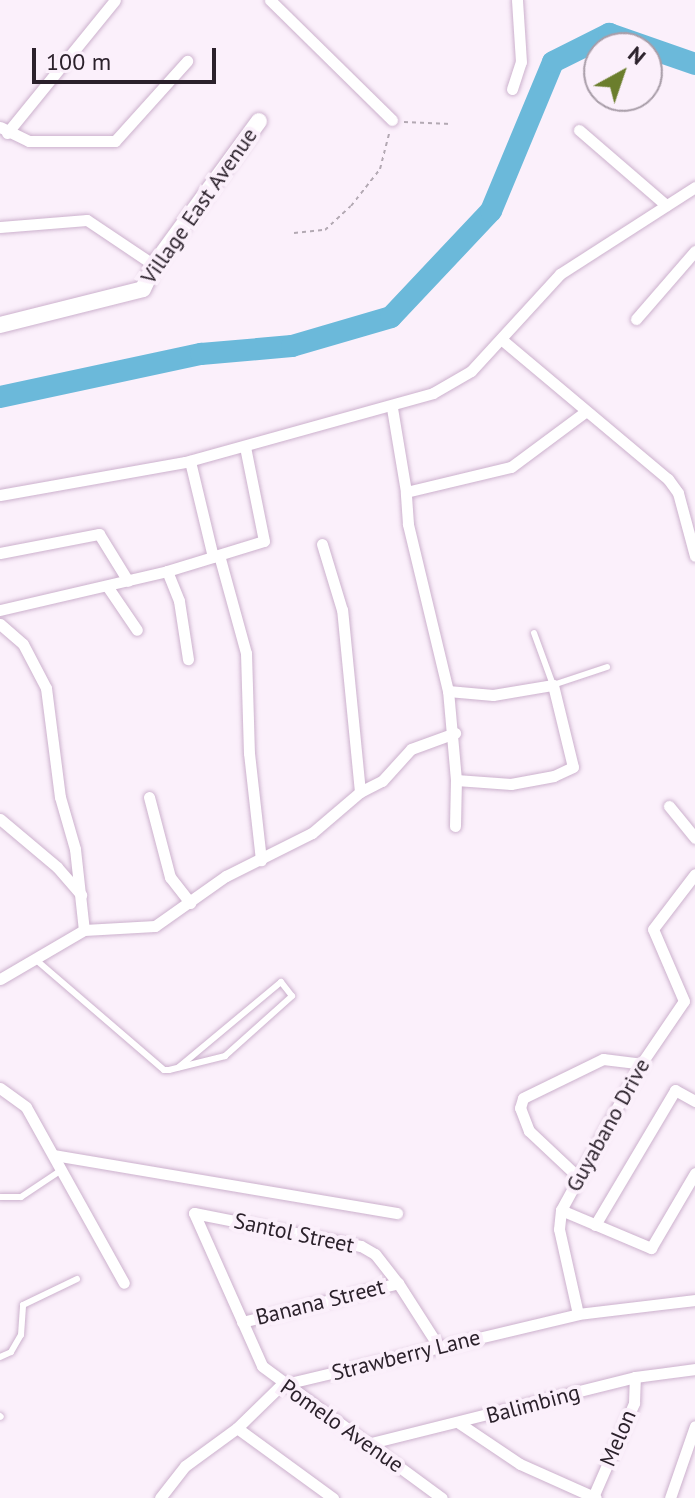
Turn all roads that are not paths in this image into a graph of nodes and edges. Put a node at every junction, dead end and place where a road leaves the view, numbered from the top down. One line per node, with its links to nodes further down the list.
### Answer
1 (115, 0): 8 (street)
2 (270, 0): 6 (street)
3 (517, 0): 5 (street)
4 (187, 61): 8 (street)
5 (512, 89)
6 (392, 120)
7 (259, 121): 14 (street, Village East Avenue)
8 (4, 130)
9 (579, 130): 11 (street)
10 (695, 187): 11 (street)
11 (666, 205): 17 (street)
12 (0, 227): 14 (street)
13 (695, 251): 15 (street)
14 (154, 265): 16 (street, Village East Avenue)
15 (636, 319)
16 (0, 325)
17 (501, 339): 18 (street); 19 (street)
18 (392, 408): 20 (street); 22 (street)
19 (585, 412): 22 (street); 27 (street)
20 (245, 447): 21 (street); 26 (street)
21 (190, 461): 23 (street); 26 (street)
22 (406, 492): 38 (street)
23 (0, 495)
24 (322, 544): 41 (street)
25 (0, 553): 29 (street)
26 (216, 556): 28 (street); 47 (street)
27 (695, 556)
28 (167, 571): 29 (street); 35 (street)
29 (128, 581): 30 (street)
30 (107, 586): 31 (street); 33 (street)
31 (0, 610)
32 (0, 624): 49 (street)
33 (137, 630)
34 (534, 633): 37 (lane)
35 (188, 659)
36 (607, 667): 37 (lane)
37 (553, 685): 38 (street); 40 (street)
38 (448, 691): 39 (street)
39 (455, 733): 40 (street); 41 (street)
40 (456, 780): 45 (street)
41 (360, 792): 47 (street)
42 (149, 797): 50 (street)
43 (669, 806): 46 (street)
44 (0, 819): 49 (street)
45 (455, 826)
46 (695, 838)
47 (261, 860): 50 (street)
48 (695, 874): 54 (street)
49 (82, 896): 51 (street)
50 (190, 903): 51 (street)
51 (84, 930): 52 (street)
52 (35, 959): 53 (street); 56 (lane)
53 (0, 979)
54 (690, 1002): 55 (street, Guyabano Drive)
55 (641, 1064): 62 (street, Guyabano Drive); 62 (street)
56 (179, 1067): 56 (lane)
57 (0, 1088): 59 (street)
58 (695, 1101): 67 (street)
59 (54, 1155): 60 (street); 66 (street)
60 (63, 1169): 63 (lane); 69 (street)
61 (695, 1173): 67 (street)
62 (577, 1176): 64 (street, Guyabano Drive)
63 (0, 1197)
64 (561, 1210): 67 (street); 72 (street, Guyabano Drive)
65 (194, 1213): 70 (street, Santol Street); 73 (street, Pomelo Avenue)
66 (397, 1213)
67 (595, 1225)
68 (77, 1279): 75 (lane)
69 (124, 1283)
70 (398, 1283): 73 (street, Banana Street); 74 (street, Santol Street)
71 (695, 1300): 72 (street, Strawberry Lane)
72 (578, 1314): 74 (street, Strawberry Lane)
73 (242, 1322): 78 (street, Pomelo Avenue)
74 (439, 1347): 78 (street, Strawberry Lane)
75 (0, 1357)
76 (695, 1369): 77 (street, Balimbing)
77 (635, 1377): 79 (street, Balimbing); 83 (street, Melon)
78 (281, 1385): 81 (street); 82 (street, Pomelo Avenue)
79 (459, 1423): 82 (street, Balimbing); 83 (street)
80 (695, 1426): 87 (street)
81 (237, 1428): 84 (street); 85 (street)
82 (371, 1443): 86 (street, Pomelo Avenue)
83 (595, 1497)
84 (160, 1498)
85 (333, 1498)
86 (442, 1498)
87 (670, 1498)

